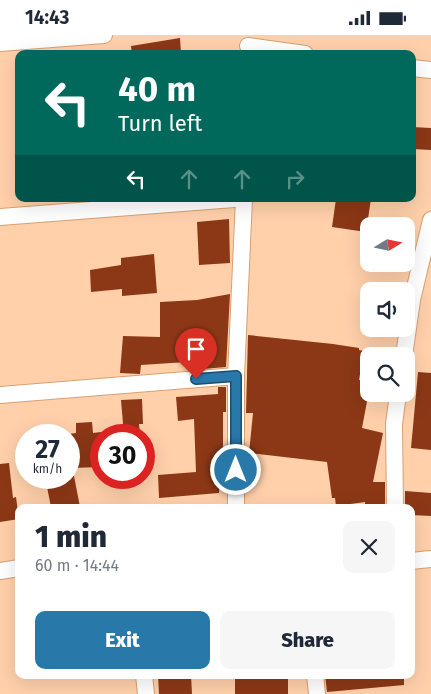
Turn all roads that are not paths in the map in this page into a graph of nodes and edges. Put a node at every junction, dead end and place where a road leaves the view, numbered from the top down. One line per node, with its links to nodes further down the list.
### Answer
1 (104, 35): 2 (street)
2 (0, 43)
3 (248, 45): 4 (street)
4 (280, 50)
5 (416, 68): 6 (street)
6 (431, 70)
7 (195, 202): 9 (street)
8 (244, 202): 12 (street)
9 (0, 217)
10 (431, 220): 11 (street)
11 (405, 347)
12 (236, 376): 13 (street); 15 (street)
13 (0, 395)
14 (397, 402): 16 (street)
15 (236, 504)
16 (395, 504)
17 (431, 559): 18 (street)
18 (415, 561)
19 (15, 569): 20 (street)
20 (0, 571)
21 (144, 679): 23 (street)
22 (315, 679): 24 (street)
23 (146, 694)
24 (317, 694)

